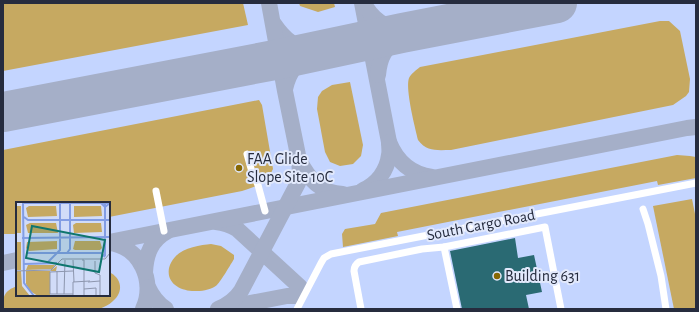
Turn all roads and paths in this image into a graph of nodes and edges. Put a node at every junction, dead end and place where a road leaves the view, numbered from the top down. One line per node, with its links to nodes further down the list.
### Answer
1 (247, 154): 5 (street)
2 (696, 183): 7 (street, South Cargo Road)
3 (156, 191): 6 (street)
4 (643, 209): 14 (street)
5 (265, 211)
6 (164, 231)
7 (420, 237): 9 (street); 10 (street, South Cargo Road)
8 (444, 247): 9 (street); 12 (street); 13 (street)
9 (422, 249): 11 (street)
10 (297, 309)
11 (361, 309)
12 (457, 309)
13 (561, 309)
14 (666, 309)

